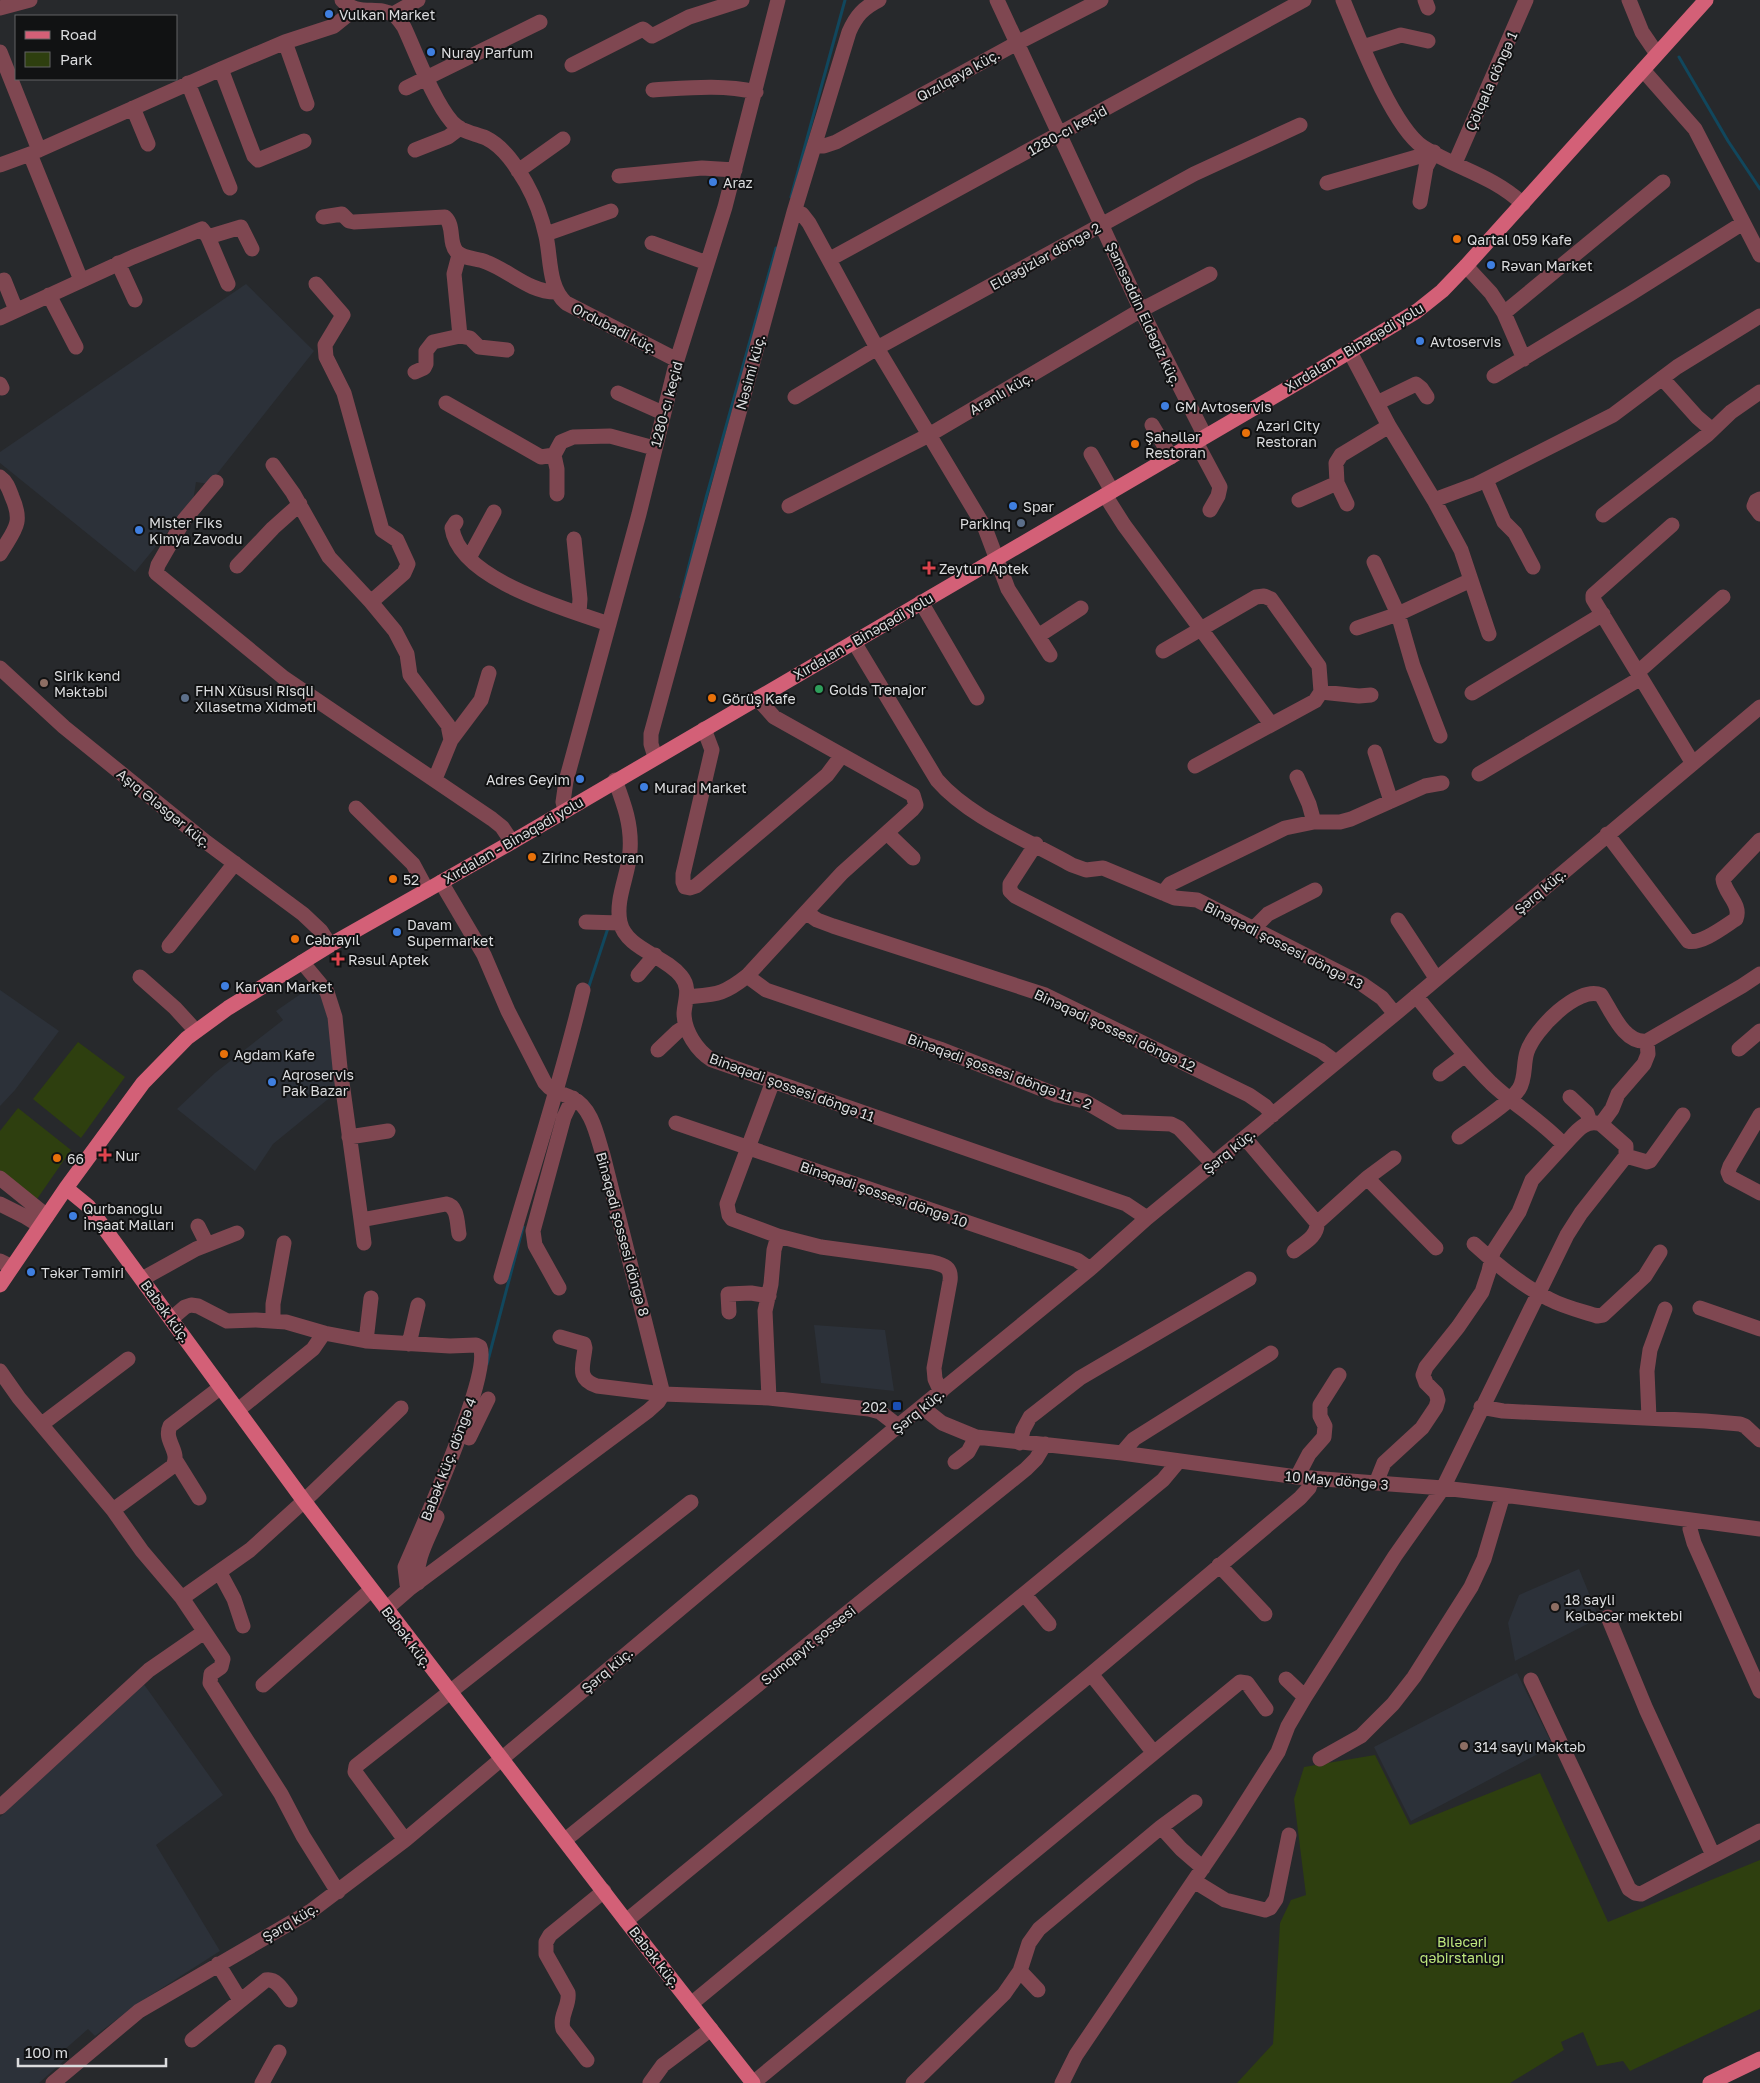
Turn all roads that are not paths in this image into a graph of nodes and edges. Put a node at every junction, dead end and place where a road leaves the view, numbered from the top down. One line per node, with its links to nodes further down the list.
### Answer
1 (30, 0): 15 (street)
2 (342, 0): 16 (street)
3 (418, 0): 17 (street)
4 (742, 0): 25 (street)
5 (778, 0): 32 (street, 1280-cı keçid)
6 (879, 0): 14 (street, Nəsimi küç.)
7 (997, 0): 21 (street, Şəmsəddin Eldəgiz küç.)
8 (1101, 0): 21 (street, Qızılqaya küç.)
9 (1304, 0): 37 (street, 1280-cı keçid)
10 (1343, 0): 22 (street)
11 (1526, 0): 45 (street, Çölqala döngə 1)
12 (1628, 0): 24 (street)
13 (1706, 0): 24 (main road, Xırdalan - Binəqədi yolu)
14 (859, 6): 41 (street, Nəsimi küç.)
15 (0, 8)
16 (355, 9): 17 (street); 20 (street)
17 (393, 14): 28 (street)
18 (540, 22): 28 (street)
19 (1428, 41): 22 (street)
20 (284, 42): 26 (street); 33 (street)
21 (1017, 43): 37 (street, Şəmsəddin Eldəgiz küç.); 41 (street, Qızılqaya küç.)
22 (1362, 47): 44 (street)
23 (0, 52): 43 (street)
24 (1657, 54): 27 (main road, Xırdalan - Binəqədi yolu)
25 (572, 66)
26 (221, 69): 29 (street); 39 (street)
27 (1643, 70): 54 (main road, Xırdalan - Binəqədi yolu); 58 (street)
28 (427, 77): 30 (street); 36 (street)
29 (188, 83): 34 (street); 52 (street)
30 (406, 88)
31 (653, 90): 32 (street)
32 (756, 92): 47 (street, 1280-cı keçid)
33 (308, 104)
34 (133, 108): 40 (street); 43 (street)
35 (1300, 125): 59 (street, Eldəgizlər döngə 2)
36 (460, 128): 42 (street); 48 (street)
37 (1060, 134): 59 (street, Şəmsəddin Eldəgiz küç.); 66 (street, 1280-cı keçid)
38 (562, 139): 48 (street)
39 (304, 141)
40 (148, 144)
41 (814, 146): 56 (street, Nəsimi küç.)
42 (415, 150)
43 (35, 152): 46 (street); 72 (street)
44 (1434, 152): 45 (street); 51 (street); 53 (street)
45 (1455, 163): 54 (street)
46 (0, 165)
47 (736, 170): 49 (street); 67 (street, 1280-cı keçid)
48 (518, 171): 60 (street)
49 (620, 176)
50 (1663, 182): 80 (street)
51 (1327, 183)
52 (230, 188)
53 (1420, 202)
54 (1523, 204): 69 (main road, Xırdalan - Binəqədi yolu)
55 (611, 211): 60 (street)
56 (794, 212): 66 (street); 166 (street, Nəsimi küç.)
57 (323, 217): 64 (street)
58 (1743, 223): 65 (street); 88 (street)
59 (1102, 224): 79 (street, Şəmsəddin Eldəgiz küç.); 85 (street, Eldəgizlər döngə 2)
60 (546, 234): 75 (street)
61 (208, 237): 63 (street); 68 (street); 73 (street)
62 (652, 243): 67 (street)
63 (252, 249)
64 (459, 255): 75 (street); 83 (street)
65 (1760, 255)
66 (830, 259): 85 (street)
67 (707, 263): 89 (street, 1280-cı keçid)
68 (118, 264): 72 (street); 77 (street)
69 (1466, 266): 80 (street); 87 (main road, Xırdalan - Binəqədi yolu)
70 (1210, 274): 79 (street, Aranlı küç.)
71 (4, 280): 78 (street)
72 (81, 280): 76 (street)
73 (228, 284)
74 (316, 284): 137 (street)
75 (556, 292): 89 (street, Ordubadi küç.)
76 (49, 295): 78 (street); 84 (street)
77 (135, 300)
78 (16, 310): 82 (street)
79 (1141, 310): 103 (street, Aranlı küç.); 104 (street, Şəmsəddin Eldəgiz küç.)
80 (1504, 313): 88 (street)
81 (1760, 316): 92 (street)
82 (0, 318)
83 (460, 336): 86 (street); 90 (street)
84 (76, 347)
85 (877, 348): 95 (street, Eldəgizlər döngə 2); 103 (street)
86 (507, 350)
87 (1350, 352): 97 (street); 104 (main road, Xırdalan - Binəqədi yolu)
88 (1524, 359): 91 (street)
89 (677, 360): 99 (street, 1280-cı keçid)
90 (415, 372)
91 (1494, 376)
92 (1662, 378): 102 (street); 111 (street)
93 (618, 392): 99 (street)
94 (1760, 392): 102 (street)
95 (795, 397)
96 (1427, 397): 97 (street)
97 (1377, 403): 101 (street)
98 (446, 404): 107 (street)
99 (663, 413): 105 (street, 1280-cı keçid)
100 (1152, 425): 108 (street)
101 (1390, 426): 113 (street); 118 (street)
102 (1712, 429): 125 (street)
103 (929, 435): 121 (street, Aranlı küç.); 131 (street)
104 (1201, 439): 108 (main road, Xırdalan - Binəqədi yolu); 122 (street, Şəmsəddin Eldəgiz küç.)
105 (654, 448): 107 (street); 143 (street, 1280-cı keçid)
106 (1091, 454): 114 (street)
107 (554, 455): 115 (street)
108 (1170, 456): 114 (main road, Xırdalan - Binəqədi yolu)
109 (273, 466): 119 (street)
110 (0, 477): 129 (street)
111 (1486, 480): 118 (street); 134 (street)
112 (216, 482): 171 (street)
113 (1338, 483): 117 (street); 120 (street)
114 (1109, 493): 131 (main road, Xırdalan - Binəqədi yolu); 145 (street)
115 (557, 494)
116 (1760, 499): 124 (street)
117 (1299, 500)
118 (1434, 500): 135 (street)
119 (300, 504): 133 (street); 137 (street)
120 (1348, 504)
121 (788, 506)
122 (1210, 510)
123 (494, 512): 130 (street)
124 (1760, 514)
125 (1602, 515)
126 (456, 522): 130 (street)
127 (1672, 525): 142 (street)
128 (574, 539): 140 (street)
129 (0, 554)
130 (469, 558): 140 (street)
131 (996, 558): 138 (main road, Xırdalan - Binəqədi yolu); 147 (street)
132 (1374, 562): 141 (street)
133 (237, 566)
134 (1533, 567)
135 (1471, 580): 141 (street); 146 (street)
136 (1723, 596): 153 (street)
137 (370, 602): 163 (street)
138 (921, 602): 148 (main road, Xırdalan - Binəqədi yolu); 158 (street)
139 (1081, 608): 147 (street)
140 (579, 613): 143 (street)
141 (1398, 614): 144 (street); 162 (street)
142 (1602, 614): 153 (street); 155 (street)
143 (608, 624): 176 (street, 1280-cı keçid)
144 (1357, 628)
145 (1201, 630): 149 (street); 154 (street); 160 (street)
146 (1489, 634)
147 (1038, 636): 150 (street)
148 (854, 642): 157 (main road, Xırdalan - Binəqədi yolu); 181 (street, Binəqədi şossesi döngə 13)
149 (1163, 651)
150 (1050, 655)
151 (0, 668): 184 (street, Aşıq Ələsgər küç.)
152 (489, 673): 163 (street)
153 (1640, 675): 167 (street); 169 (street)
154 (1320, 692): 156 (street); 160 (street)
155 (1472, 693)
156 (1371, 695)
157 (757, 698): 161 (main road, Xırdalan - Binəqədi yolu); 165 (street)
158 (977, 698)
159 (1760, 707): 167 (street, Şərq küç.)
160 (1271, 724): 168 (street)
161 (704, 729): 165 (street); 166 (main road, Xırdalan - Binəqədi yolu)
162 (1440, 736)
163 (451, 740): 171 (street)
164 (1375, 752): 174 (street)
165 (842, 755): 178 (street)
166 (655, 758): 172 (main road, Xırdalan - Binəqədi yolu)
167 (1692, 762): 179 (street, Şərq küç.)
168 (1195, 766)
169 (1479, 774)
170 (1297, 777): 177 (street)
171 (435, 779): 180 (street)
172 (615, 780): 176 (main road, Xırdalan - Binəqədi yolu); 192 (street)
173 (1442, 783): 174 (street)
174 (1391, 801): 177 (street)
175 (356, 808): 186 (street)
176 (565, 810): 180 (main road, Xırdalan - Binəqədi yolu)
177 (1314, 822): 188 (street)
178 (887, 833): 183 (street); 189 (street)
179 (1607, 834): 182 (street); 202 (street, Şərq küç.)
180 (512, 842): 185 (main road, Xırdalan - Binəqədi yolu)
181 (1036, 844): 188 (street, Binəqədi şossesi döngə 13); 215 (street)
182 (1758, 847)
183 (913, 858)
184 (235, 863): 194 (street, Aşıq Ələsgər küç.); 195 (street)
185 (441, 882): 186 (main road, Xırdalan - Binəqədi yolu); 218 (street, Binəqədi şossesi döngə 8)
186 (427, 890): 194 (main road, Xırdalan - Binəqədi yolu)
187 (1315, 890): 193 (street)
188 (1162, 893): 193 (street, Binəqədi şossesi döngə 13)
189 (807, 913): 200 (street); 221 (street, Binəqədi şossesi döngə 12)
190 (1398, 920): 202 (street)
191 (586, 922): 192 (street)
192 (620, 923): 196 (street)
193 (1253, 929): 206 (street, Binəqədi şossesi döngə 13)
194 (330, 945): 197 (main road, Xırdalan - Binəqədi yolu)
195 (169, 946)
196 (655, 955): 199 (street); 205 (street)
197 (302, 962): 209 (main road, Xırdalan - Binəqədi yolu); 227 (street)
198 (1760, 974): 211 (street)
199 (638, 975)
200 (747, 976): 205 (street); 234 (street, Binəqədi şossesi döngə 11 - 2)
201 (140, 977): 209 (street)
202 (1436, 978): 204 (street, Şərq küç.)
203 (583, 990): 218 (street)
204 (1416, 996): 206 (street, Şərq küç.); 214 (street)
205 (688, 997): 207 (street)
206 (1395, 1014): 215 (street, Şərq küç.)
207 (686, 1026): 213 (street); 217 (street, Binəqədi şossesi döngə 11)
208 (1760, 1030): 212 (street)
209 (196, 1032): 237 (main road, Xırdalan - Binəqədi yolu)
210 (582, 1034): 218 (street)
211 (1647, 1041): 220 (street); 225 (street)
212 (1738, 1049)
213 (658, 1050)
214 (1465, 1055): 216 (street); 220 (street)
215 (1336, 1062): 221 (street, Şərq küç.)
216 (1440, 1074)
217 (773, 1081): 231 (street); 240 (street, Binəqədi şossesi döngə 11)
218 (564, 1095): 258 (street); 262 (street); 283 (street, Binəqədi şossesi döngə 8)
219 (1570, 1097): 225 (street)
220 (1510, 1098): 228 (street); 230 (street)
221 (1273, 1115): 229 (street, Şərq küç.)
222 (1683, 1115): 232 (street)
223 (1760, 1115): 238 (street)
224 (676, 1123): 231 (street, Binəqədi şossesi döngə 10)
225 (1595, 1123): 230 (street); 232 (street)
226 (388, 1131): 227 (street)
227 (350, 1137): 241 (street)
228 (1459, 1137)
229 (1245, 1138): 234 (street, Şərq küç.); 243 (street)
230 (1564, 1145): 255 (street)
231 (749, 1148): 247 (street); 257 (street, Binəqədi şossesi döngə 10)
232 (1626, 1156): 263 (street)
233 (1394, 1158): 236 (street)
234 (1213, 1164): 240 (street, Şərq küç.)
235 (0, 1178): 242 (street)
236 (1367, 1178): 243 (street); 252 (street)
237 (66, 1188): 242 (main road, Xırdalan - Binəqədi yolu); 260 (main road, Babək küç.)
238 (1760, 1193)
239 (0, 1204): 242 (street)
240 (1147, 1218): 257 (street, Şərq küç.)
241 (361, 1220): 246 (street); 249 (street)
242 (44, 1221): 256 (main road, Xırdalan - Binəqədi yolu)
243 (1317, 1223): 253 (street)
244 (198, 1226): 250 (street)
245 (237, 1233): 250 (street)
246 (458, 1234)
247 (778, 1236): 264 (street); 282 (street)
248 (284, 1243): 271 (street)
249 (364, 1243)
250 (208, 1244): 260 (street)
251 (1474, 1244): 255 (street)
252 (1436, 1248)
253 (1294, 1251)
254 (1660, 1252): 263 (street)
255 (1491, 1259): 263 (street); 302 (street)
256 (6, 1264): 261 (main road, Xırdalan - Binəqədi yolu)
257 (1090, 1269): 282 (street, Şərq küç.)
258 (501, 1277)
259 (1250, 1278): 295 (street)
260 (142, 1279): 270 (main road, Babək küç.)
261 (0, 1285)
262 (559, 1288)
263 (1538, 1293): 287 (street)
264 (769, 1296): 269 (street); 284 (street)
265 (371, 1298): 275 (street)
266 (418, 1305): 276 (street)
267 (1700, 1308): 272 (street)
268 (1665, 1309): 290 (street)
269 (729, 1312)
270 (171, 1318): 271 (street, Babək küç. döngə 4); 281 (main road, Babək küç.)
271 (273, 1321): 273 (street, Babək küç. döngə 4)
272 (1760, 1329)
273 (324, 1333): 275 (street, Babək küç. döngə 4); 289 (street)
274 (560, 1337): 283 (street)
275 (366, 1341): 276 (street, Babək küç. döngə 4)
276 (409, 1344): 313 (street, Babək küç. döngə 4)
277 (1271, 1353): 297 (street)
278 (128, 1360): 291 (street)
279 (0, 1371): 291 (street)
280 (1339, 1375): 301 (street)
281 (221, 1387): 289 (main road, Babək küç.); 298 (street)
282 (941, 1392): 286 (street, Şərq küç.)
283 (663, 1394): 284 (street); 313 (street)
284 (770, 1398): 292 (street)
285 (488, 1399): 313 (street)
286 (922, 1407): 292 (street, Şərq küç.); 293 (street, 10 May döngə 3)
287 (1482, 1407): 290 (street); 303 (street)
288 (401, 1408): 306 (street)
289 (238, 1410): 306 (main road, Babək küç.)
290 (1649, 1418): 294 (street)
291 (42, 1424): 308 (street)
292 (898, 1426): 332 (street, Şərq küç.)
293 (976, 1437): 295 (street, 10 May döngə 3); 299 (street)
294 (1760, 1440)
295 (1020, 1443): 296 (street, 10 May döngə 3)
296 (1045, 1444): 297 (street, 10 May döngə 3); 340 (street, Sumqayıt şossesi)
297 (1122, 1453): 300 (street, 10 May döngə 3)
298 (176, 1461): 305 (street); 308 (street)
299 (955, 1462)
300 (1178, 1462): 301 (street, 10 May döngə 3); 315 (street)
301 (1304, 1478): 302 (street, 10 May döngə 3); 311 (street)
302 (1376, 1483): 303 (street, 10 May döngə 3)
303 (1443, 1488): 304 (street, 10 May döngə 3); 329 (street)
304 (1503, 1495): 309 (street, 10 May döngə 3); 333 (street)
305 (199, 1498)
306 (304, 1501): 312 (street); 314 (main road, Babək küç.)
307 (691, 1502): 328 (street)
308 (113, 1510): 316 (street)
309 (1692, 1520): 310 (street, 10 May döngə 3); 327 (street)
310 (1760, 1529)
311 (1219, 1565): 318 (street); 323 (street)
312 (220, 1573): 316 (street); 321 (street)
313 (413, 1586): 317 (street)
314 (371, 1590): 317 (main road, Babək küç.); 326 (street)
315 (1024, 1594): 320 (street); 346 (street)
316 (182, 1598): 322 (street)
317 (386, 1609): 328 (main road, Babək küç.)
318 (1265, 1614)
319 (1608, 1617): 341 (street)
320 (1049, 1624)
321 (244, 1626)
322 (204, 1632): 335 (street); 345 (street)
323 (1090, 1674): 331 (street); 352 (street)
324 (1286, 1679): 329 (street)
325 (1531, 1680): 341 (street)
326 (263, 1685)
327 (1760, 1691)
328 (450, 1692): 332 (main road, Babək küç.); 339 (street)
329 (1305, 1698): 342 (street)
330 (1266, 1709): 331 (street)
331 (1154, 1753): 362 (street)
332 (502, 1759): 339 (street, Şərq küç.); 340 (main road, Babək küç.)
333 (1320, 1759)
334 (1195, 1802): 336 (street)
335 (0, 1807)
336 (1161, 1827): 342 (street); 348 (street)
337 (1760, 1831): 341 (street)
338 (1289, 1835): 343 (street)
339 (405, 1840): 345 (street, Şərq küç.)
340 (565, 1840): 344 (main road, Babək küç.)
341 (1713, 1855)
342 (1203, 1868): 343 (street)
343 (1194, 1881): 358 (street)
344 (604, 1891): 346 (main road, Babək küç.); 357 (street)
345 (338, 1892): 347 (street, Şərq küç.)
346 (626, 1921): 352 (main road, Babək küç.)
347 (218, 1964): 350 (street); 359 (street, Şərq küç.)
348 (1020, 1972): 349 (street); 363 (street)
349 (1038, 1990)
350 (240, 2000): 351 (street); 354 (street)
351 (290, 2000)
352 (691, 2004): 353 (main road, Babək küç.)
353 (710, 2029): 361 (street); 362 (main road, Babək küç.)
354 (192, 2040)
355 (278, 2052): 360 (street)
356 (1760, 2059): 364 (main road)
357 (587, 2060)
358 (1068, 2081)
359 (53, 2083)
360 (262, 2083)
361 (650, 2083)
362 (753, 2083)
363 (913, 2083)
364 (1710, 2083)

